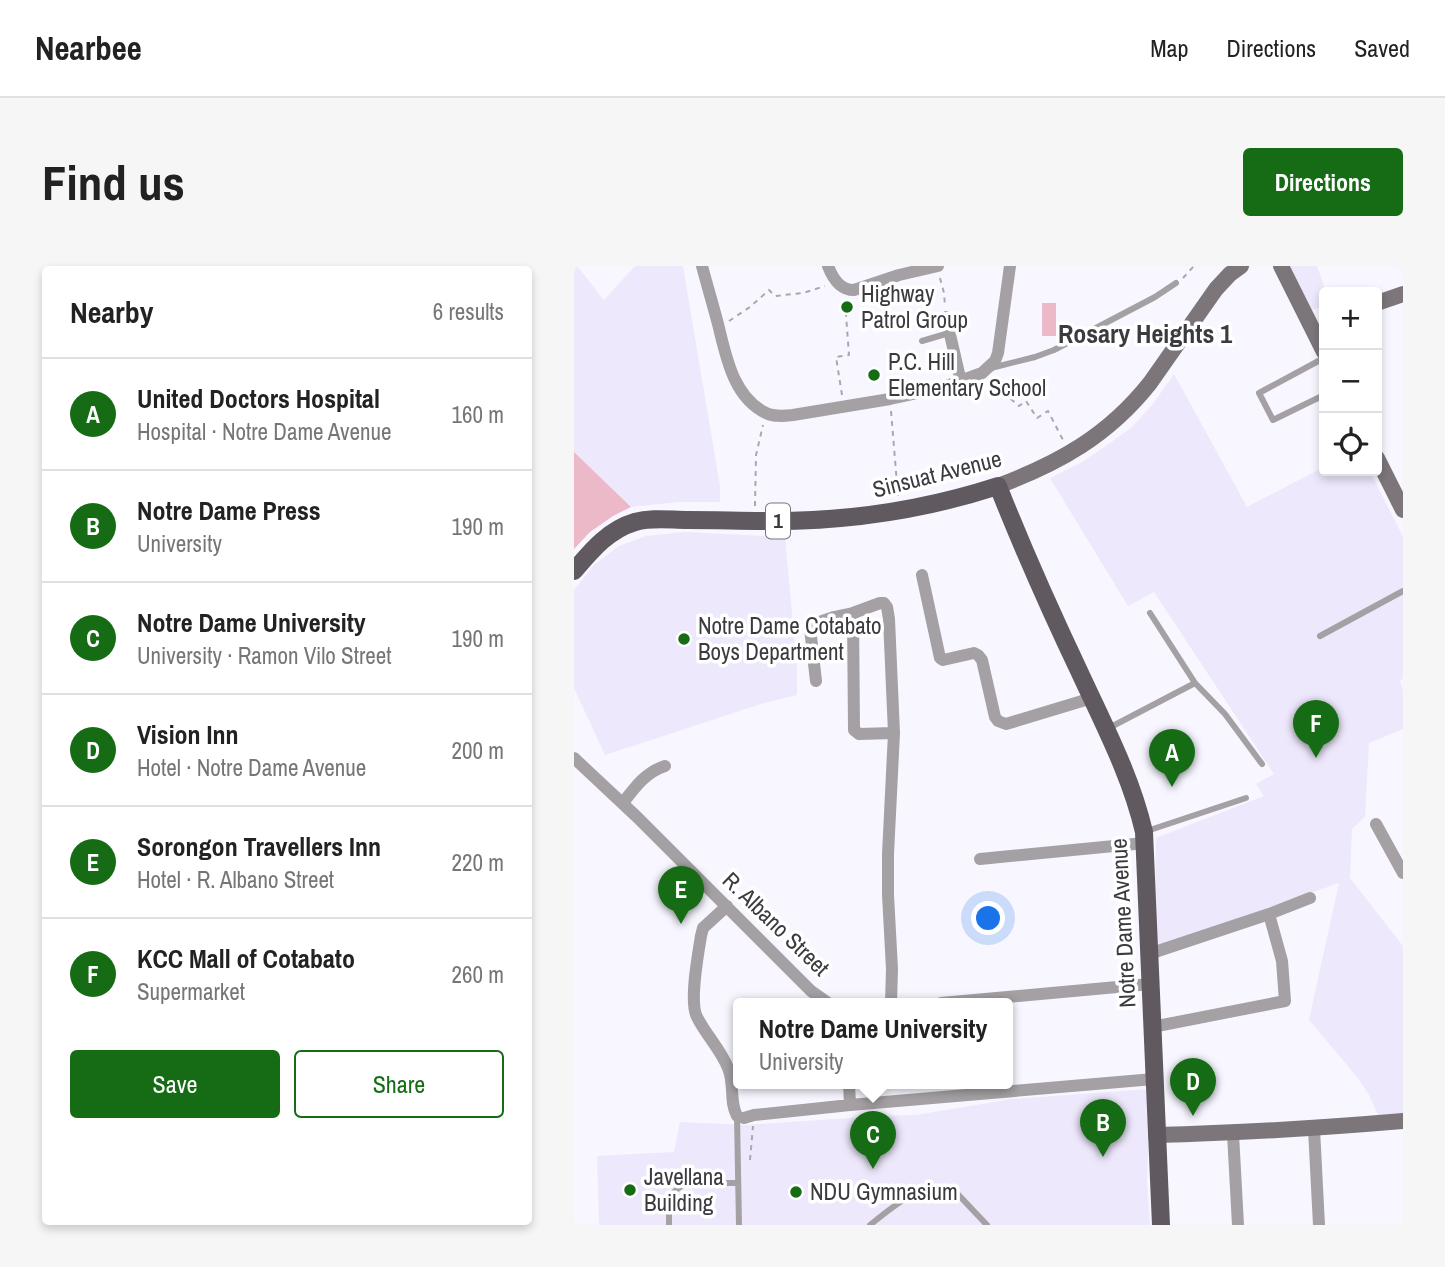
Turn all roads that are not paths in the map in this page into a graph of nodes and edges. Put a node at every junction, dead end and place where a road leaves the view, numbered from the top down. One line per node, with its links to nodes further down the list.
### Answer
1 (702, 266): 17 (street)
2 (828, 266): 6 (street)
3 (1010, 266): 16 (street)
4 (1241, 266): 20 (main road, Sinsuat Avenue / 1)
5 (1281, 266): 11 (main road)
6 (938, 269)
7 (1176, 283): 16 (lane)
8 (1403, 294): 9 (main road)
9 (1382, 301)
10 (946, 317): 12 (street)
11 (1318, 324): 14 (main road)
12 (949, 333): 13 (lane); 17 (street)
13 (922, 341)
14 (1323, 350)
15 (1319, 358): 18 (lane)
16 (987, 372): 17 (street)
17 (961, 382)
18 (1319, 397)
19 (1382, 468): 21 (main road)
20 (998, 486): 22 (main road, Sinsuat Avenue / 1); 30 (main road, Notre Dame Avenue)
21 (1403, 510)
22 (574, 571)
23 (922, 575): 30 (street)
24 (1403, 591): 27 (lane)
25 (853, 613): 28 (street); 32 (street); 32 (street)
26 (1150, 613): 29 (lane)
27 (1321, 636)
28 (816, 681)
29 (1195, 683): 31 (lane); 34 (lane)
30 (1091, 698): 31 (main road, Notre Dame Avenue)
31 (1106, 730): 39 (main road, Notre Dame Avenue)
32 (894, 733): 48 (street)
33 (574, 758): 37 (street, R. Albano Street)
34 (1262, 764)
35 (666, 766): 37 (street)
36 (1246, 798): 39 (lane)
37 (623, 803): 43 (street, R. Albano Street)
38 (1376, 824): 41 (street)
39 (1145, 838): 40 (street); 45 (main road, Notre Dame Avenue)
40 (980, 859)
41 (1403, 873)
42 (1310, 898): 44 (street)
43 (727, 906): 47 (street, R. Albano Street); 54 (street)
44 (1269, 914): 45 (street); 50 (street)
45 (1149, 954): 46 (main road, Notre Dame Avenue)
46 (1150, 984): 49 (street); 50 (main road, Notre Dame Avenue)
47 (821, 998)
48 (891, 998)
49 (996, 998)
50 (1152, 1027): 51 (main road, Notre Dame Avenue)
51 (1154, 1079): 53 (street); 58 (main road, Notre Dame Avenue)
52 (849, 1089): 53 (street)
53 (850, 1105): 54 (street)
54 (737, 1116): 59 (lane)
55 (1394, 1119): 56 (main road)
56 (1314, 1129): 57 (main road); 66 (street)
57 (1233, 1134): 58 (main road); 65 (street)
58 (1156, 1135): 64 (main road, Notre Dame Avenue)
59 (738, 1183): 60 (lane); 61 (lane)
60 (669, 1225)
61 (739, 1225)
62 (870, 1225): 63 (lane)
63 (987, 1225)
64 (1161, 1225)
65 (1238, 1225)
66 (1319, 1225)

